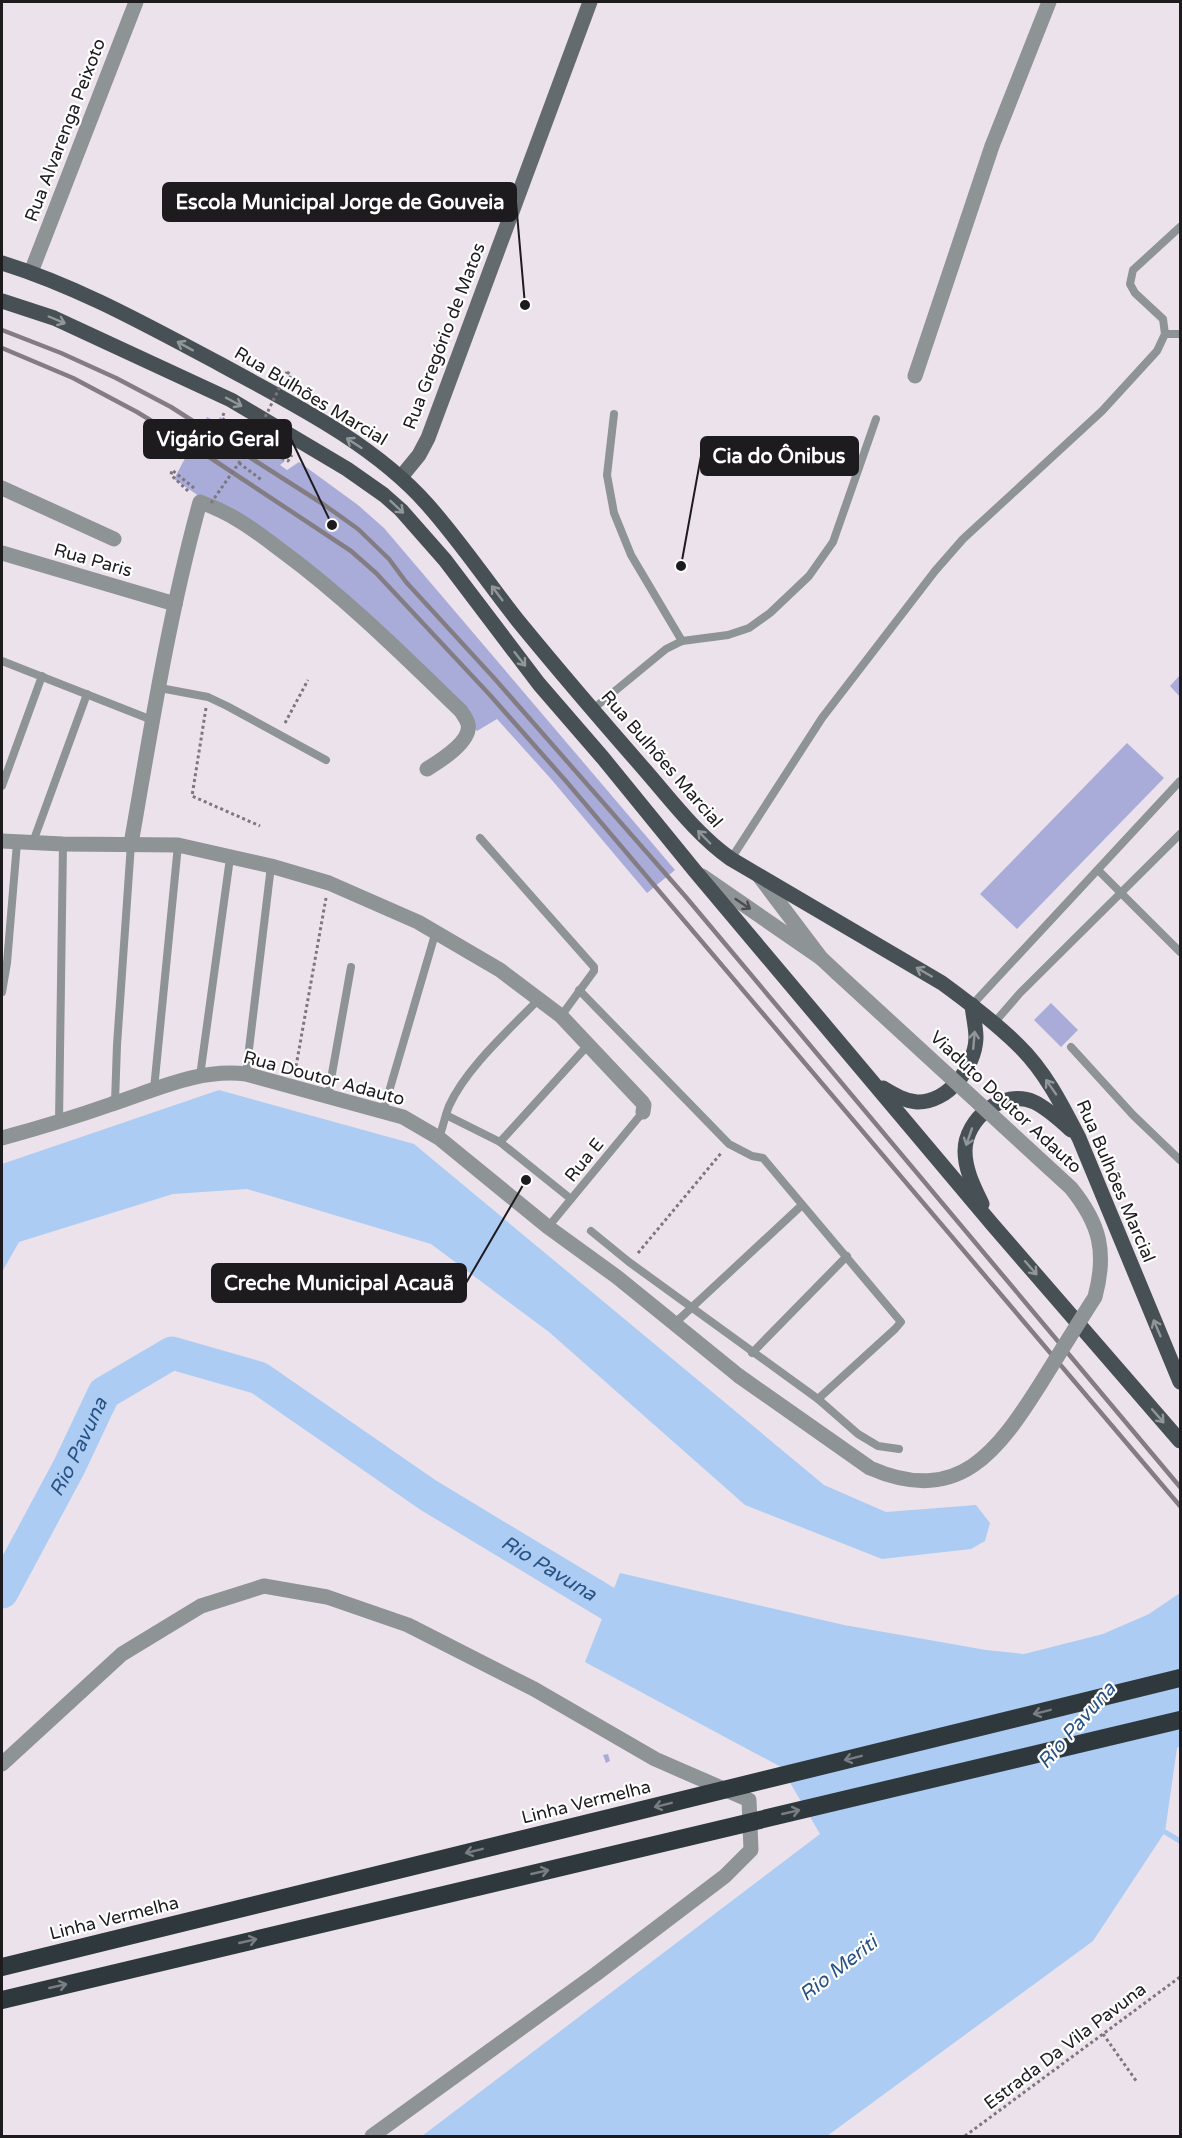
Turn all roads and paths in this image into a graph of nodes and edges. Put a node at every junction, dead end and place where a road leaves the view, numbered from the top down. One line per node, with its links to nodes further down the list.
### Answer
1 (136, 2): 6 (street, Rua Alvarenga Peixoto)
2 (590, 2): 19 (street, Rua Gregório de Matos)
3 (1049, 2): 10 (street)
4 (1180, 227): 8 (lane)
5 (2, 263): 6 (main road, Rua Bulhões Marcial)
6 (31, 272): 19 (main road, Rua Bulhões Marcial, one-way to 6)
7 (2, 301): 37 (main road, one-way to 37)
8 (1165, 334): 9 (lane); 51 (lane)
9 (1180, 334)
10 (915, 376)
11 (278, 379): 15 (path, bridge)
12 (614, 414): 26 (lane)
13 (224, 419): 15 (path)
14 (876, 419): 26 (lane)
15 (250, 443): 16 (path, bridge); 17 (path, bridge)
16 (285, 459)
17 (239, 463): 20 (path); 22 (path, bridge)
18 (178, 474): 22 (path)
19 (401, 477): 33 (main road, Rua Bulhões Marcial, one-way to 19)
20 (263, 481)
21 (2, 488): 23 (street)
22 (206, 503): 25 (street); 39 (street)
23 (114, 539)
24 (2, 553): 25 (street, Rua Paris)
25 (175, 604): 30 (street)
26 (682, 641): 33 (lane)
27 (2, 661): 28 (lane)
28 (42, 676): 31 (lane); 41 (lane)
29 (308, 680): 35 (path)
30 (160, 688): 32 (lane); 34 (street)
31 (87, 694): 34 (lane); 46 (lane)
32 (208, 698): 35 (lane); 42 (path)
33 (593, 709): 36 (main road, Rua Bulhões Marcial)
34 (152, 720): 47 (street)
35 (279, 735): 38 (lane)
36 (620, 742): 37 (main road); 51 (main road, Rua Bulhões Marcial, one-way to 36)
37 (603, 758): 53 (main road)
38 (326, 760)
39 (428, 769)
40 (1180, 781): 54 (lane)
41 (2, 786)
42 (260, 826)
43 (1180, 834): 57 (lane)
44 (480, 838): 62 (lane)
45 (9, 842): 46 (street); 63 (lane)
46 (33, 842): 48 (street)
47 (131, 843): 48 (street); 49 (street); 76 (lane)
48 (63, 844): 80 (lane)
49 (178, 845): 50 (street); 74 (lane)
50 (230, 858): 52 (street); 71 (lane)
51 (731, 860): 55 (main road, Rua Bulhões Marcial)
52 (271, 866): 56 (street); 70 (lane)
53 (695, 871): 60 (street, Viaduto Doutor Adauto, one-way to 60); 72 (main road)
54 (1099, 871): 57 (lane); 65 (lane)
55 (759, 876): 60 (street, Viaduto Doutor Adauto); 65 (main road, Rua Bulhões Marcial, one-way to 55)
56 (329, 883): 58 (street); 73 (path)
57 (1121, 894): 59 (lane); 67 (lane)
58 (436, 931): 64 (street); 77 (lane)
59 (1180, 952)
60 (821, 958): 97 (street, Viaduto Doutor Adauto, bridge)
61 (351, 967): 75 (lane)
62 (579, 990): 66 (lane); 85 (lane)
63 (2, 992)
64 (539, 999): 66 (street); 79 (lane)
65 (972, 1005): 67 (main road, Rua Bulhões Marcial); 72 (main road, one-way to 65)
66 (561, 1016): 68 (street)
67 (994, 1023): 83 (main road, Rua Bulhões Marcial, one-way to 67)
68 (589, 1044): 78 (street); 84 (lane)
69 (1071, 1047): 86 (lane)
70 (246, 1074): 71 (street, Rua Doutor Adauto); 73 (street, Rua Doutor Adauto)
71 (200, 1076): 74 (street, Rua Doutor Adauto)
72 (872, 1082): 89 (main road)
73 (292, 1088): 75 (street, Rua Doutor Adauto)
74 (154, 1089): 76 (street, Rua Doutor Adauto)
75 (328, 1096): 77 (street, Rua Doutor Adauto)
76 (115, 1103): 80 (street, Rua Doutor Adauto)
77 (383, 1112): 82 (street, Rua Doutor Adauto)
78 (643, 1112): 87 (lane, Rua E)
79 (446, 1115): 82 (lane); 84 (lane)
80 (59, 1122): 81 (street, Rua Doutor Adauto)
81 (2, 1138)
82 (440, 1138): 90 (street, Rua Doutor Adauto)
83 (1080, 1138): 89 (main road, one-way to 89); 98 (main road, Rua Bulhões Marcial, one-way to 83)
84 (500, 1142): 87 (lane)
85 (729, 1144): 88 (lane); 93 (path)
86 (1180, 1160)
87 (571, 1199): 90 (lane, Rua E)
88 (802, 1205): 92 (lane); 94 (lane)
89 (992, 1224): 100 (main road, one-way to 100)
90 (548, 1227): 95 (street, Rua Doutor Adauto)
91 (591, 1231): 93 (lane)
92 (847, 1256): 96 (lane); 99 (lane)
93 (630, 1262): 94 (lane)
94 (692, 1307): 95 (lane); 96 (lane)
95 (675, 1323): 97 (street, Rua Doutor Adauto)
96 (752, 1353): 99 (lane)
97 (739, 1376)
98 (1180, 1382)
99 (818, 1398): 101 (lane)
100 (1180, 1441)
101 (900, 1449)
102 (1180, 1678): 105 (highway, Linha Vermelha, one-way to 105, bridge)
103 (1180, 1720): 107 (highway, one-way to 103, bridge)
104 (2, 1764): 110 (street)
105 (2, 1967)
106 (1180, 1977): 108 (path, Estrada Da Vila Pavuna)
107 (2, 2000)
108 (1103, 2034): 109 (path); 111 (path, Estrada Da Vila Pavuna)
109 (1137, 2082)
110 (372, 2136)
111 (965, 2136)

